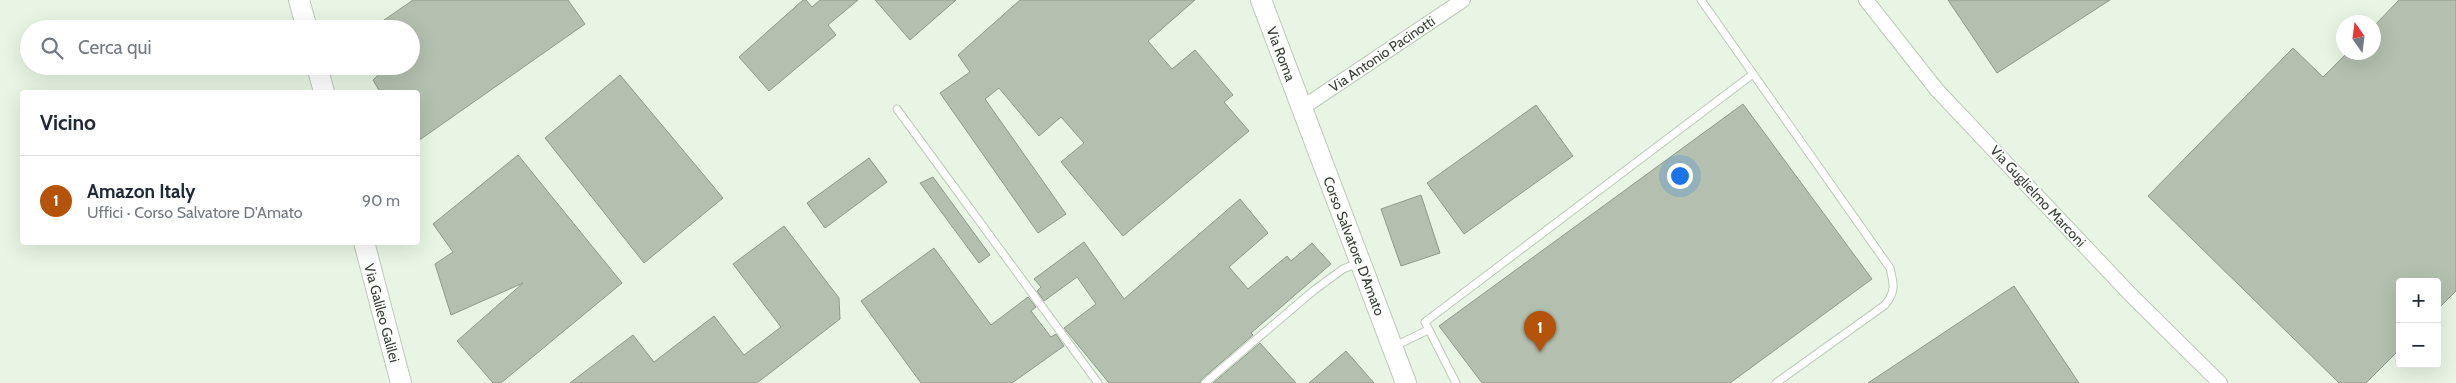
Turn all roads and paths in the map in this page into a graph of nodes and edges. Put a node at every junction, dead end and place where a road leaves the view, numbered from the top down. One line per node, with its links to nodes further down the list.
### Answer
1 (298, 0): 6 (street)
2 (1261, 0): 10 (street, Via Roma)
3 (1463, 0): 10 (street, Via Antonio Pacinotti)
4 (1701, 0): 7 (lane)
5 (1866, 0): 22 (street, Via Guglielmo Marconi)
6 (304, 20)
7 (1753, 74): 14 (lane); 21 (lane)
8 (319, 75): 9 (street)
9 (323, 90)
10 (1302, 108): 13 (street, Corso Salvatore D'Amato)
11 (897, 109): 17 (lane)
12 (365, 245): 16 (street, Via Galileo Galilei)
13 (1360, 262): 15 (street, Corso Salvatore D'Amato); 18 (lane)
14 (1428, 330): 15 (lane); 20 (lane)
15 (1392, 347): 19 (street, Corso Salvatore D'Amato)
16 (401, 383)
17 (1098, 383)
18 (1206, 383)
19 (1406, 383)
20 (1456, 383)
21 (1776, 383)
22 (2220, 383)

